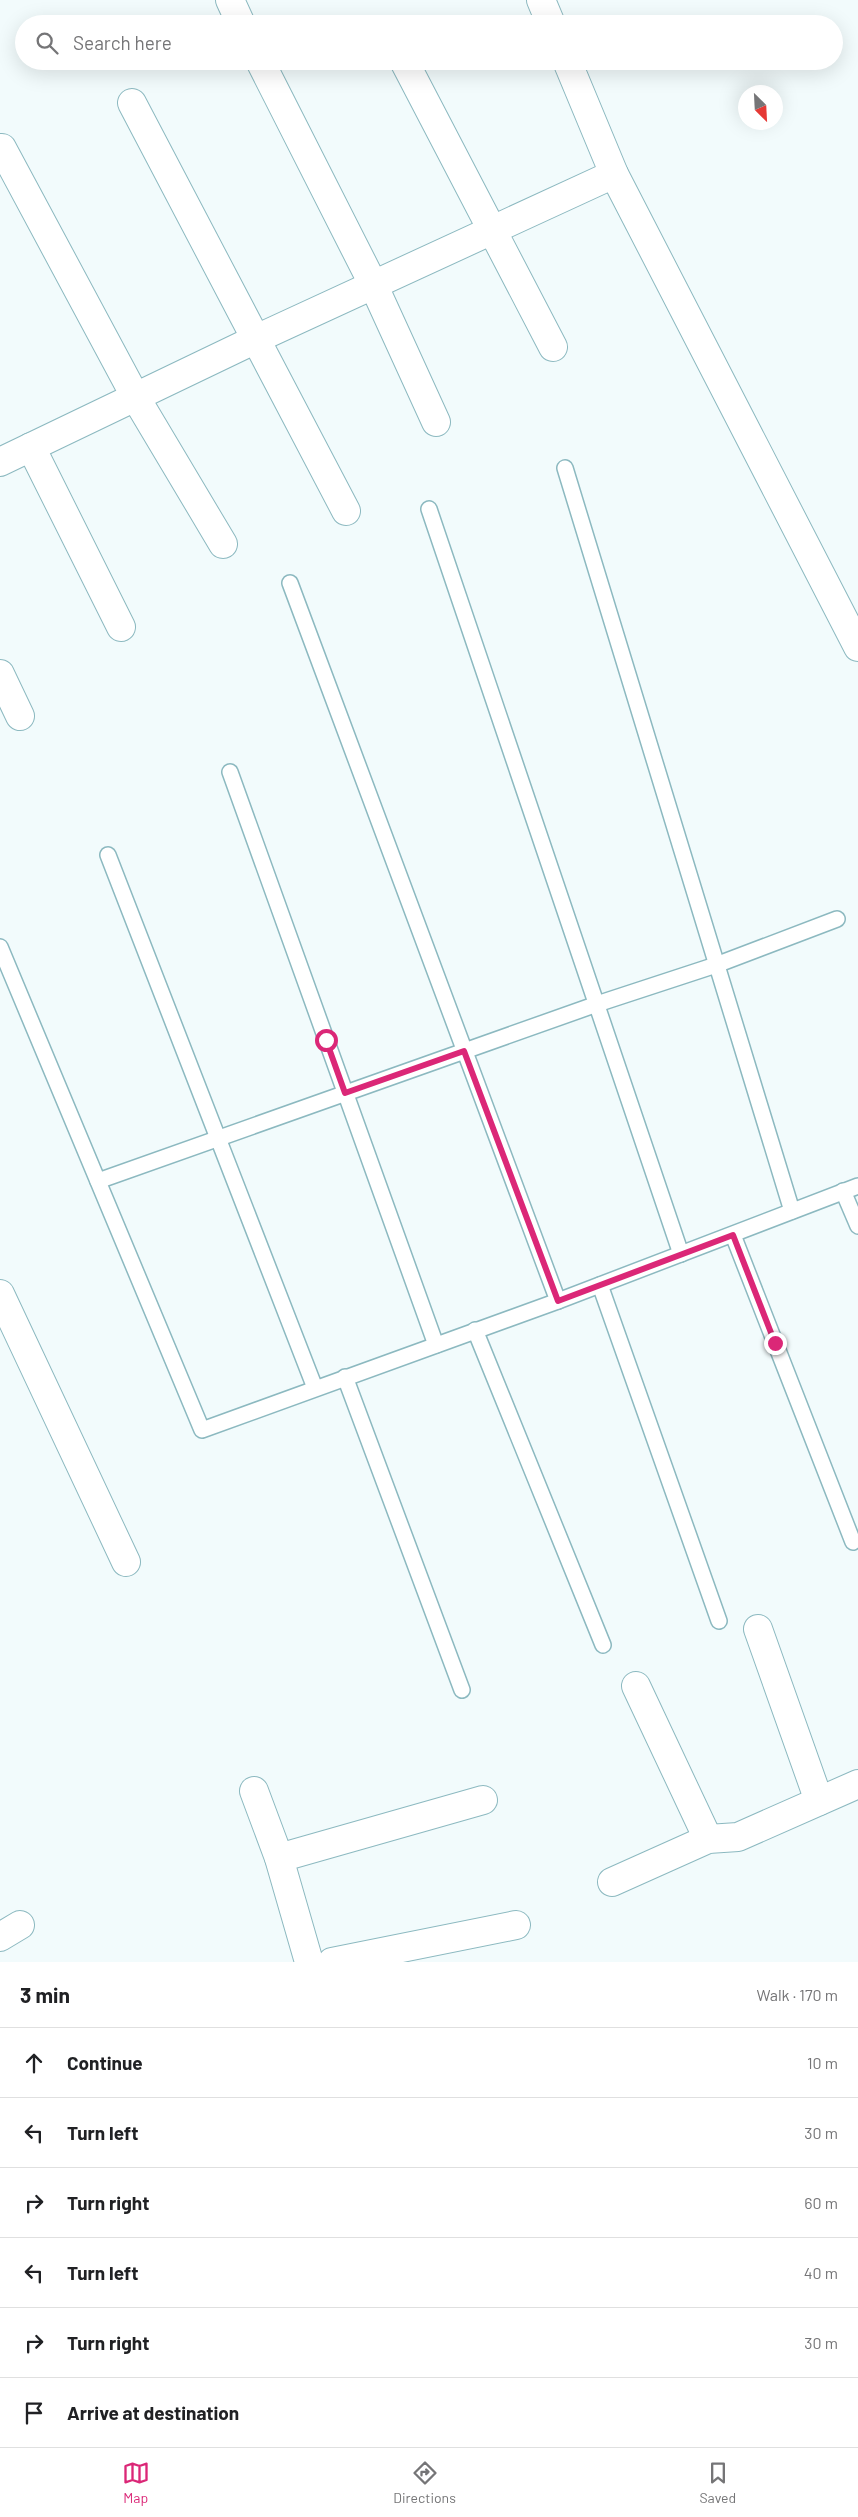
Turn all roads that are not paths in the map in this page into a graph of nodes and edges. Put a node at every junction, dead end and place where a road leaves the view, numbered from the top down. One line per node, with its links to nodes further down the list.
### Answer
1 (230, 0): 3 (street)
2 (541, 0): 4 (street)
3 (238, 15)
4 (547, 15)
5 (265, 70): 12 (street)
6 (409, 70): 11 (street)
7 (571, 70): 10 (street)
8 (132, 104): 13 (street)
9 (2, 148): 15 (street)
10 (614, 174): 11 (street); 25 (street)
11 (492, 229): 12 (street); 14 (street)
12 (372, 284): 13 (street); 16 (street)
13 (256, 339): 15 (street); 21 (street)
14 (552, 347)
15 (136, 398): 17 (street); 22 (street)
16 (436, 422)
17 (31, 447): 18 (street); 24 (street)
18 (0, 462)
19 (565, 468): 32 (lane)
20 (429, 509): 33 (lane)
21 (346, 511)
22 (222, 544)
23 (290, 583): 34 (lane)
24 (121, 627)
25 (858, 647)
26 (0, 674): 27 (street)
27 (20, 716)
28 (230, 772): 35 (lane)
29 (108, 855): 36 (lane)
30 (837, 918): 32 (lane)
31 (0, 947): 37 (lane)
32 (716, 965): 33 (lane); 40 (lane)
33 (597, 1004): 34 (lane); 43 (lane)
34 (464, 1051): 35 (lane); 46 (lane)
35 (345, 1093): 36 (lane); 48 (lane)
36 (218, 1138): 37 (lane); 50 (lane)
37 (98, 1181): 50 (lane)
38 (858, 1186): 39 (lane)
39 (843, 1191): 40 (lane); 41 (lane)
40 (792, 1211): 42 (lane)
41 (858, 1226)
42 (733, 1235): 43 (lane); 51 (lane)
43 (681, 1254): 44 (lane)
44 (600, 1286): 46 (lane); 53 (lane)
45 (0, 1294): 52 (street)
46 (558, 1301): 47 (lane)
47 (476, 1330): 48 (lane); 55 (lane)
48 (436, 1345): 49 (lane)
49 (345, 1377): 50 (lane); 57 (lane)
50 (315, 1388)
51 (853, 1542)
52 (126, 1562)
53 (719, 1621)
54 (758, 1629): 61 (street)
55 (603, 1645)
56 (636, 1686): 62 (street)
57 (462, 1690)
58 (858, 1784): 61 (street)
59 (254, 1791): 63 (street)
60 (483, 1800): 63 (street)
61 (818, 1801): 62 (street)
62 (708, 1839): 64 (street)
63 (279, 1858): 66 (street)
64 (612, 1882)
65 (516, 1925): 67 (street)
66 (309, 1962)
67 (332, 1962)

